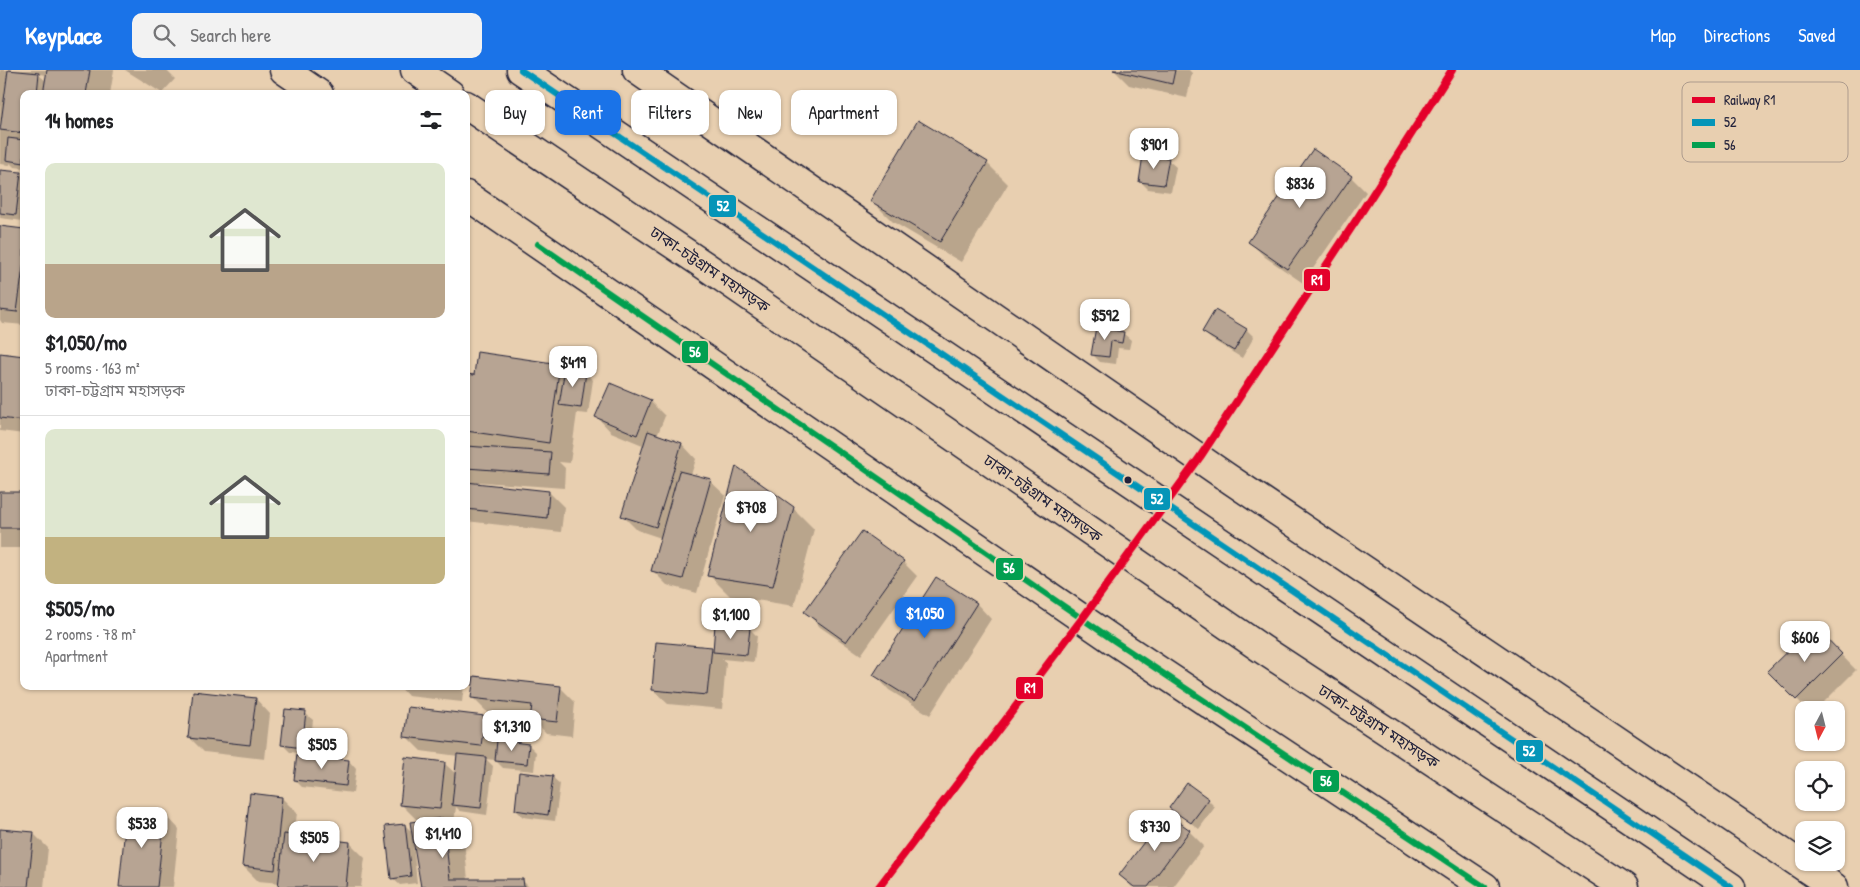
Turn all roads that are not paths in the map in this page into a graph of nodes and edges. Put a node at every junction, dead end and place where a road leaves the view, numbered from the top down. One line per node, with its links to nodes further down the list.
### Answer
1 (284, 70): 5 (highway)
2 (415, 70): 6 (highway)
3 (521, 70): 11 (highway)
4 (637, 70): 12 (highway)
5 (313, 90)
6 (444, 90)
7 (470, 108): 10 (highway, ঢাকা-চট্টগ্রাম মহাসড়ক)
8 (470, 198): 9 (highway)
9 (1485, 887)
10 (1624, 887)
11 (1731, 887)
12 (1834, 887)

